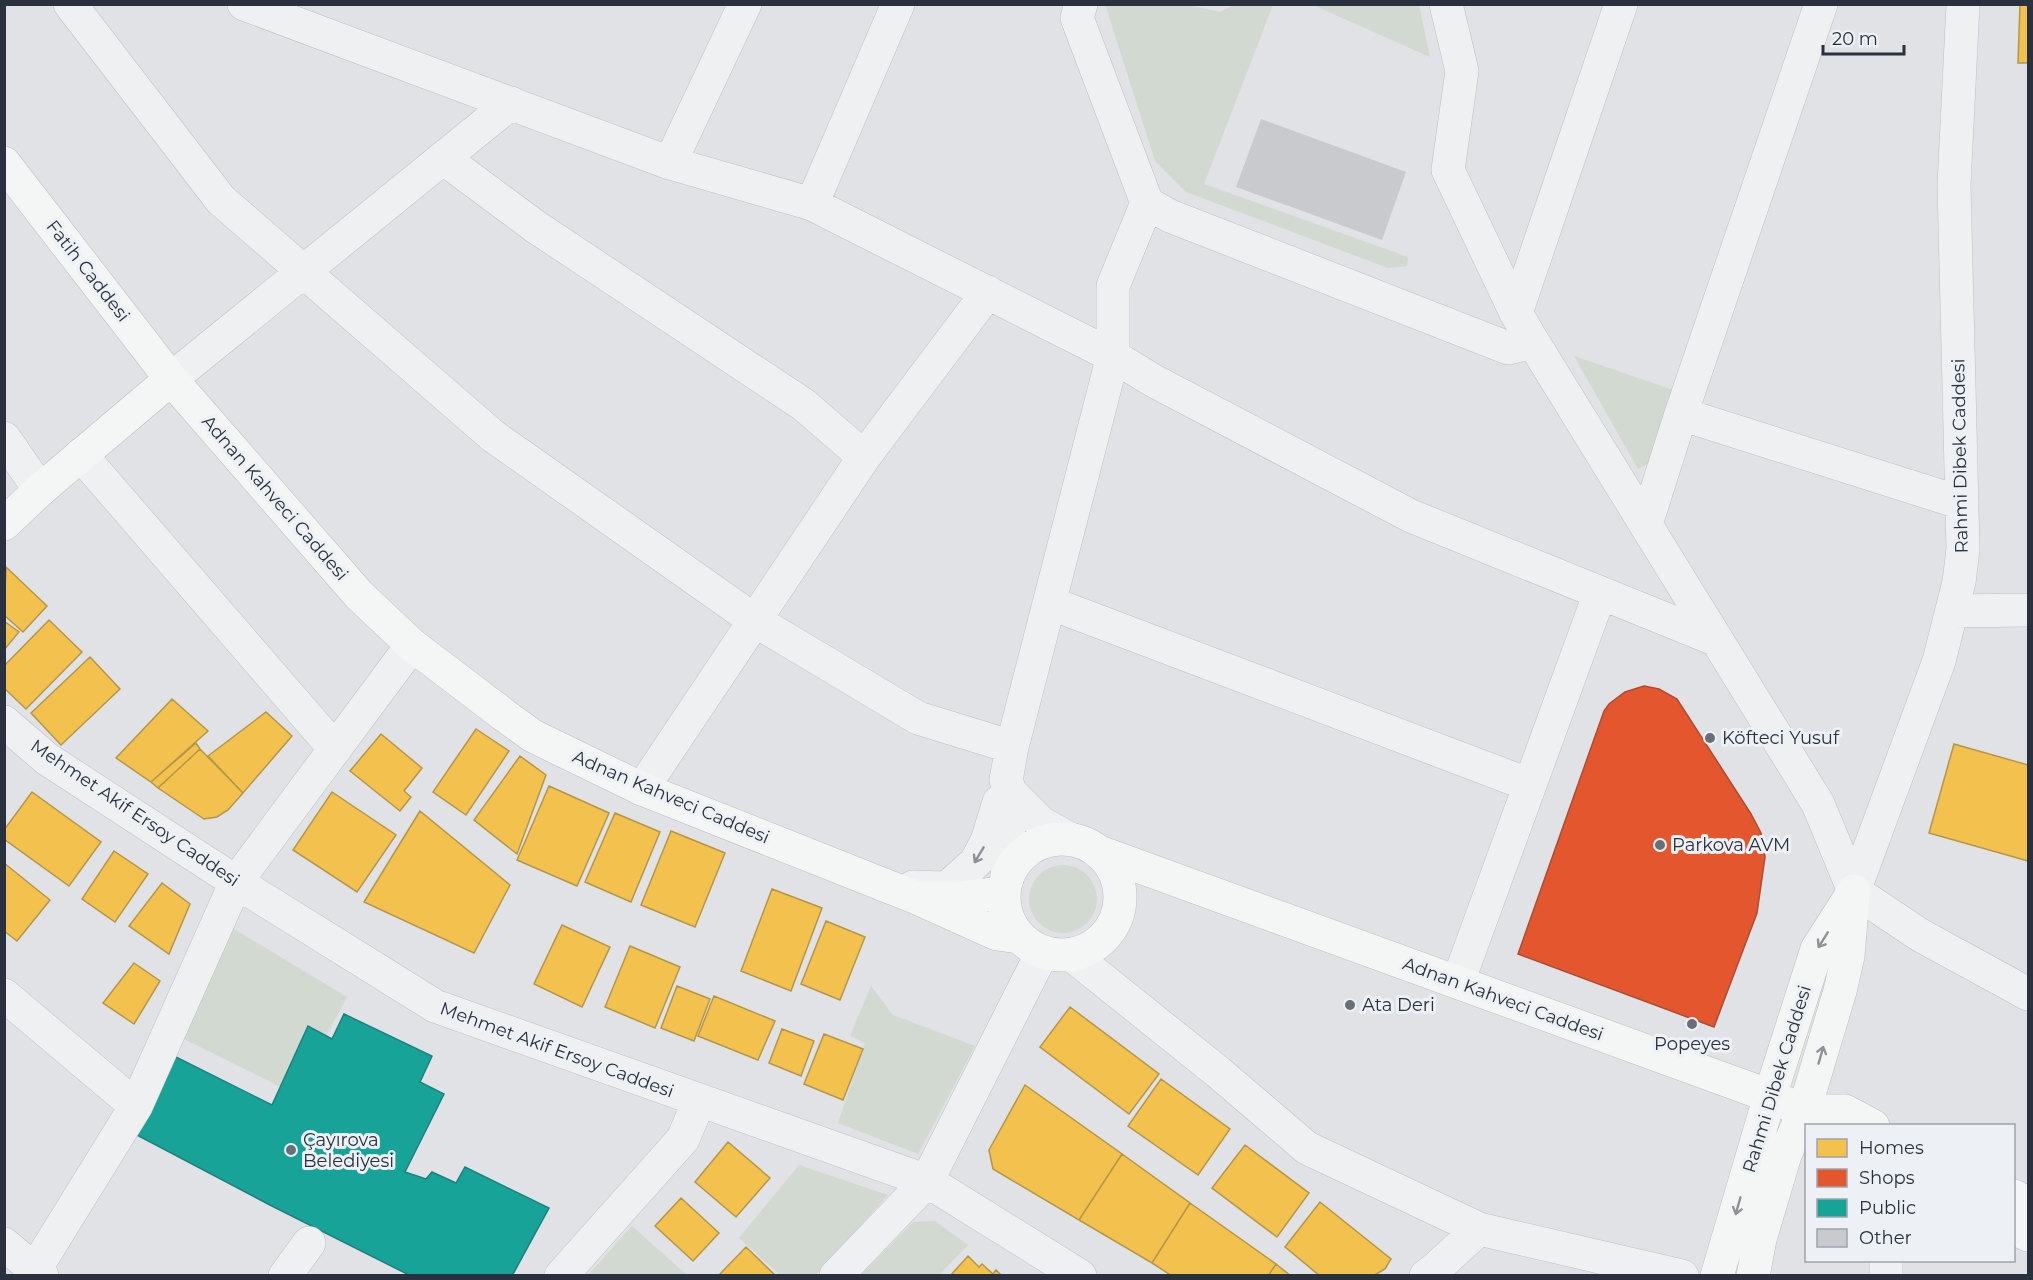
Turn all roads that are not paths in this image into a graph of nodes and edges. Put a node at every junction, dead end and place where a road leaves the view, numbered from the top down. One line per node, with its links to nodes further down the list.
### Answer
1 (70, 4): 16 (street)
2 (244, 4): 10 (street)
3 (744, 4): 13 (street)
4 (898, 4): 15 (street)
5 (1081, 4): 14 (street)
6 (1446, 4): 18 (street)
7 (1621, 4): 18 (street)
8 (1821, 4): 22 (street)
9 (1963, 4): 27 (street, Rahmi Dibek Caddesi)
10 (511, 102): 11 (street); 13 (street)
11 (443, 158): 16 (street); 25 (street)
12 (4, 163): 21 (main road, Fatih Caddesi)
13 (670, 163): 15 (street)
14 (1147, 203): 19 (street); 20 (street)
15 (812, 204): 17 (street)
16 (303, 272): 21 (street); 34 (street)
17 (988, 292): 20 (street); 25 (street)
18 (1516, 313): 19 (street)
19 (1533, 342): 29 (street)
20 (1113, 356): 30 (street); 31 (street)
21 (171, 379): 24 (main road); 36 (main road, Adnan Kahveci Caddesi)
22 (1681, 414): 27 (street); 29 (street)
23 (4, 438): 26 (street)
24 (81, 455): 26 (main road); 39 (street)
25 (864, 457): 34 (street)
26 (40, 490): 28 (main road)
27 (1962, 502): 32 (street, Rahmi Dibek Caddesi)
28 (4, 524)
29 (1646, 524): 35 (street)
30 (1600, 593): 35 (street); 40 (street)
31 (1050, 603): 38 (street); 40 (street)
32 (1952, 610): 33 (street); 49 (street, Rahmi Dibek Caddesi)
33 (2028, 610)
34 (754, 620): 38 (street); 42 (street)
35 (1717, 640): 49 (street)
36 (412, 645): 39 (street); 42 (main road, Adnan Kahveci Caddesi)
37 (4, 722): 45 (street, Mehmet Akif Ersoy Caddesi)
38 (1012, 747): 41 (street)
39 (334, 749): 45 (street)
40 (1530, 785): 53 (street)
41 (1008, 786): 43 (street); 47 (street); 48 (street, one-way to 48)
42 (642, 789): 48 (main road, Adnan Kahveci Caddesi)
43 (1068, 838): 44 (main road); 47 (main road)
44 (1102, 853): 46 (main road, Adnan Kahveci Caddesi); 51 (main road)
45 (236, 882): 57 (street, Mehmet Akif Ersoy Caddesi); 58 (street)
46 (1183, 882): 51 (main road); 53 (main road, Adnan Kahveci Caddesi)
47 (1005, 883): 50 (main road, Adnan Kahveci Caddesi); 52 (main road)
48 (881, 884): 50 (main road, Adnan Kahveci Caddesi)
49 (1854, 891): 55 (street); 56 (main road, Rahmi Dibek Caddesi, one-way to 56); 59 (main road, Rahmi Dibek Caddesi, one-way to 49)
50 (917, 898): 52 (main road, Adnan Kahveci Caddesi)
51 (1120, 904): 52 (main road)
52 (1044, 948): 62 (street); 63 (street)
53 (1458, 982): 56 (main road, Adnan Kahveci Caddesi)
54 (4, 994): 58 (street)
55 (2028, 994)
56 (1770, 1096): 59 (main road, Adnan Kahveci Caddesi); 73 (main road, Rahmi Dibek Caddesi, one-way to 73)
57 (699, 1101): 62 (street, Mehmet Akif Ersoy Caddesi); 68 (street)
58 (136, 1106): 66 (street)
59 (1811, 1118): 60 (main road)
60 (1871, 1124)
61 (1805, 1127): 74 (main road, Rahmi Dibek Caddesi)
62 (927, 1181): 69 (street); 70 (street, Mehmet Akif Ersoy Caddesi)
63 (1479, 1229): 71 (street); 72 (street)
64 (4, 1244): 66 (street)
65 (309, 1244): 67 (street)
66 (36, 1274)
67 (285, 1275)
68 (561, 1275)
69 (836, 1275)
70 (1080, 1275)
71 (1426, 1275)
72 (1682, 1275)
73 (1717, 1275)
74 (1753, 1275)

